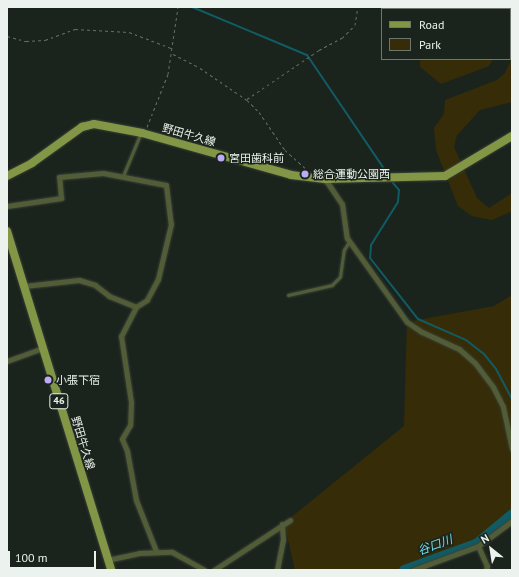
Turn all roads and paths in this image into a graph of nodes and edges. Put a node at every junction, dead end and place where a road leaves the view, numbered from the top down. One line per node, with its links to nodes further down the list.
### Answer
1 (178, 7): 4 (path)
2 (358, 7): 6 (path)
3 (7, 36): 4 (path)
4 (171, 48): 5 (path)
5 (173, 54): 6 (path); 7 (path)
6 (247, 100): 11 (path)
7 (143, 133): 9 (main road, 野田牛久線); 10 (lane); 11 (main road, 野田牛久線)
8 (512, 136): 12 (main road, 野田牛久線)
9 (7, 176)
10 (123, 177): 13 (street); 18 (street)
11 (312, 178): 12 (main road, 野田牛久線)
12 (325, 179): 15 (street)
13 (7, 206)
14 (7, 231): 16 (main road, 野田牛久線 / 46)
15 (349, 241): 17 (lane); 21 (street)
16 (24, 286): 18 (street); 19 (main road, 野田牛久線 / 46)
17 (288, 295)
18 (136, 306): 26 (street)
19 (42, 348): 20 (street); 27 (main road, 野田牛久線 / 46)
20 (7, 361)
21 (512, 449)
22 (290, 520): 24 (street)
23 (512, 520): 25 (street)
24 (282, 524): 30 (street); 31 (street)
25 (478, 546): 32 (street); 33 (street)
26 (156, 551): 27 (street); 29 (street)
27 (107, 560): 28 (main road, 野田牛久線 / 46)
28 (110, 570)
29 (204, 570)
30 (214, 570)
31 (277, 570)
32 (413, 570)
33 (486, 570)

